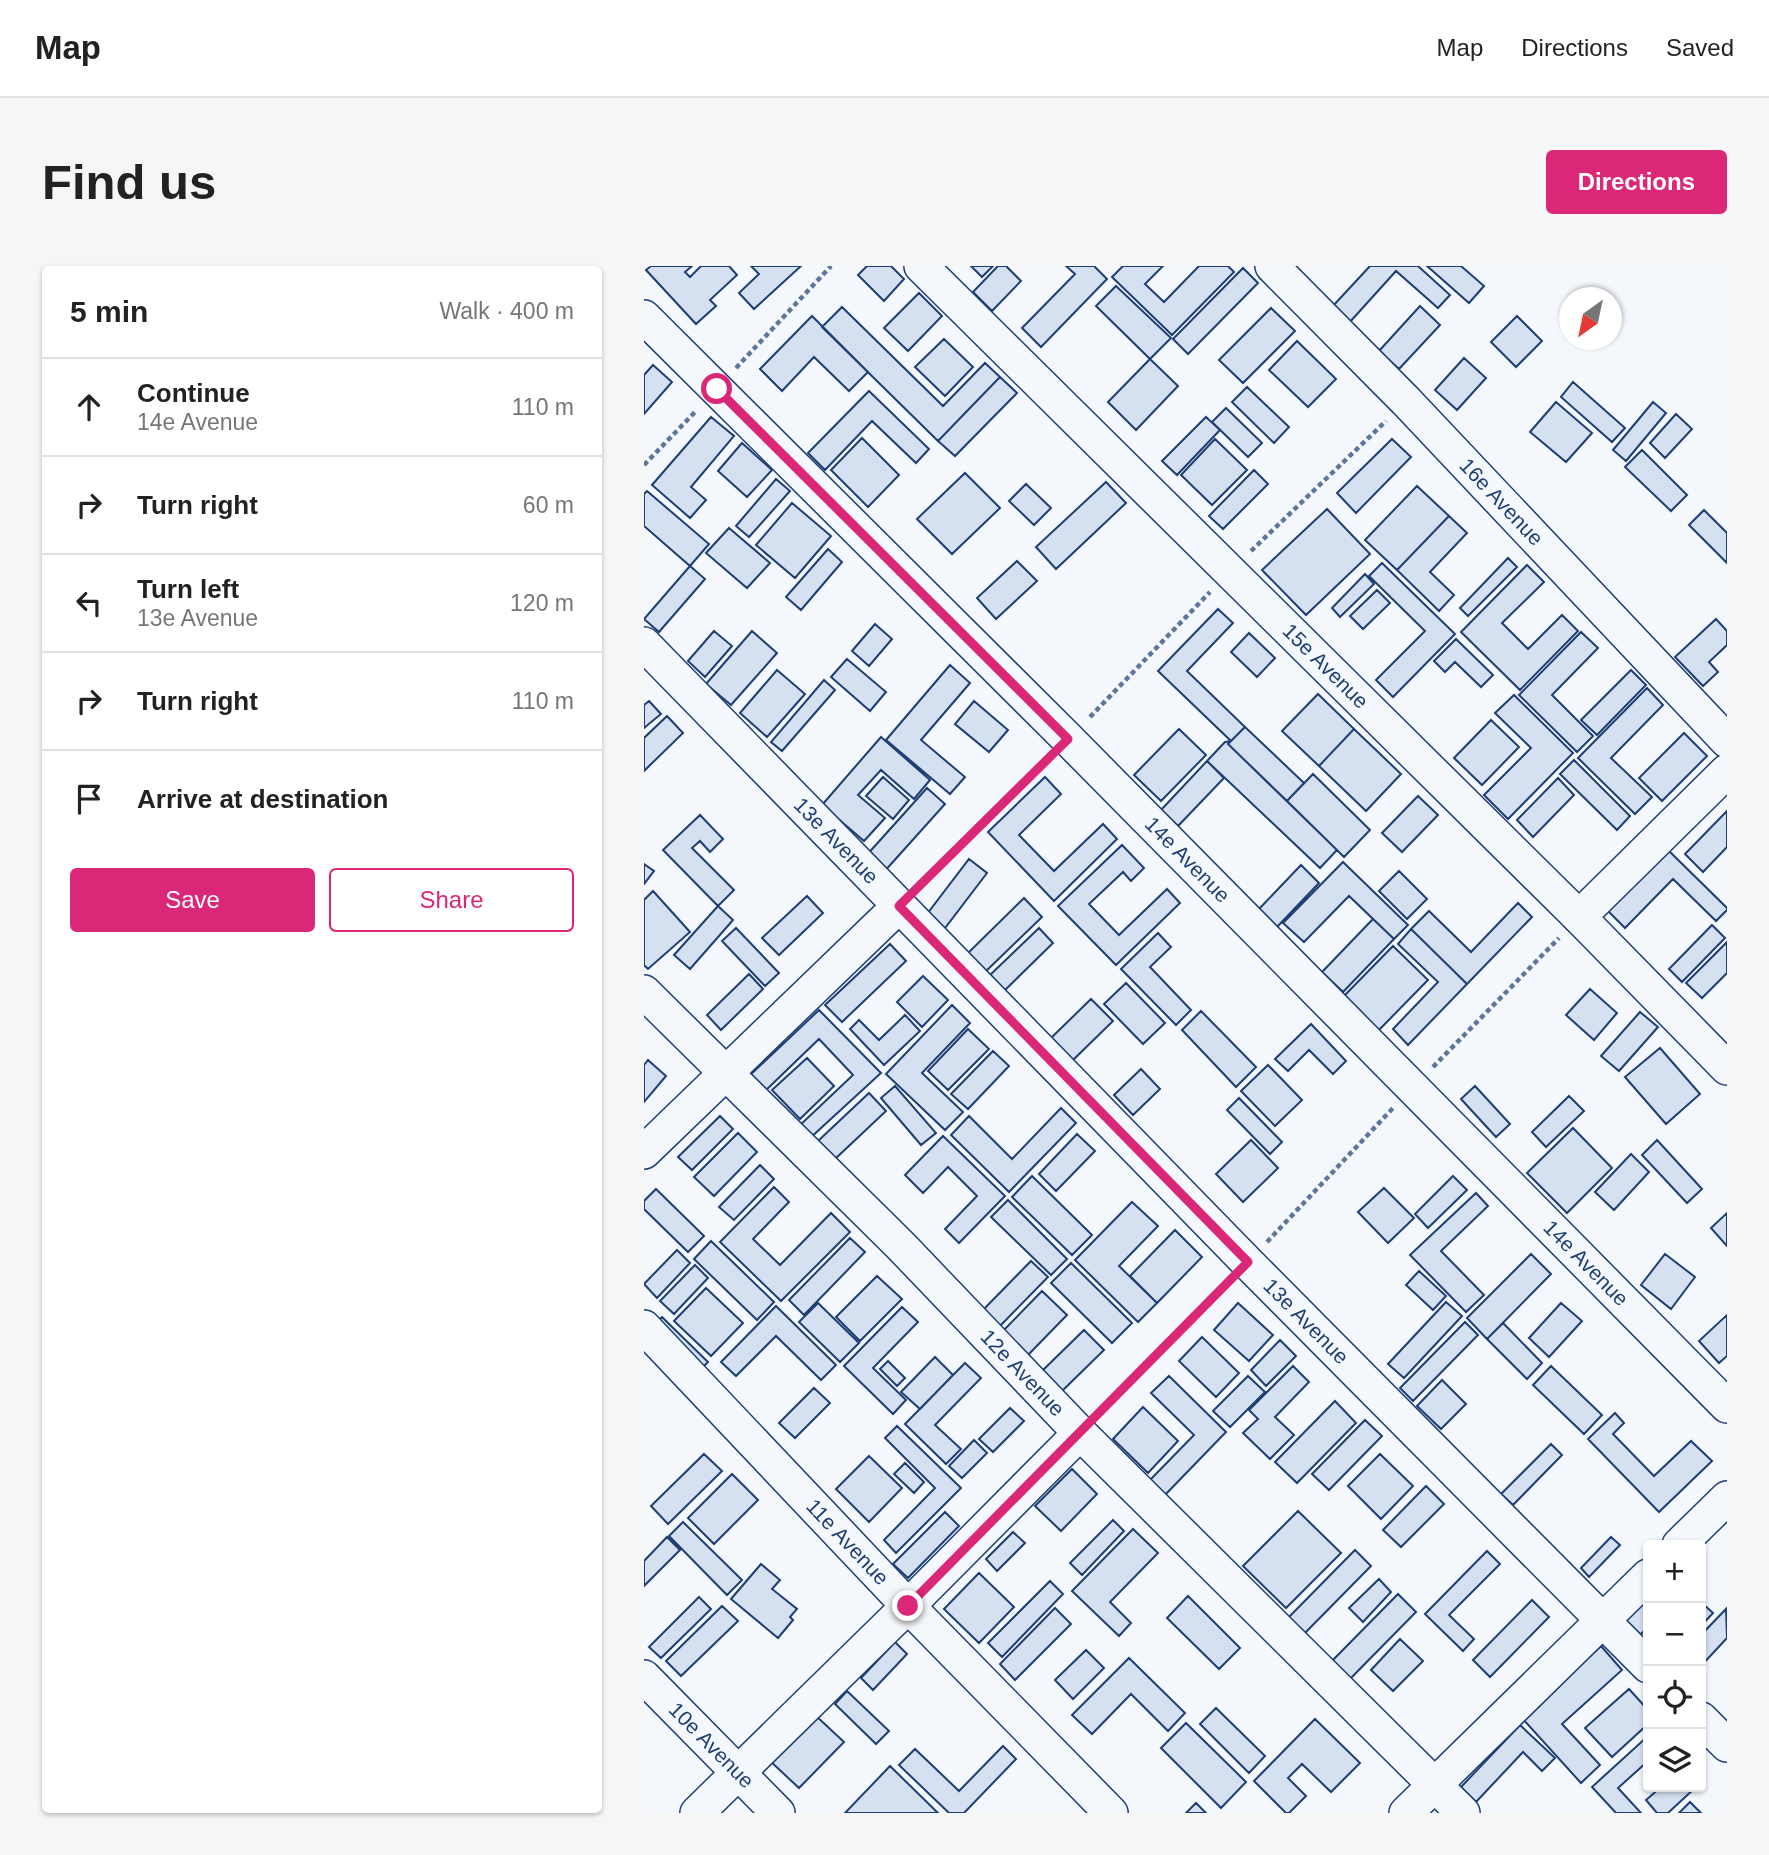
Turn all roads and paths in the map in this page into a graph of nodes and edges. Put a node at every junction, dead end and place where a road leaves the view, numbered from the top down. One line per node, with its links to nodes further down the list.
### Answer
1 (921, 266): 5 (street, 15e Avenue)
2 (1272, 266): 4 (street, 16e Avenue)
3 (644, 317): 7 (street, 14e Avenue)
4 (1406, 401): 5 (path); 8 (street, 16e Avenue)
5 (1230, 572): 7 (path); 11 (street, 15e Avenue)
6 (644, 645): 10 (street, 13e Avenue)
7 (1068, 739): 10 (path); 18 (street, 14e Avenue)
8 (1727, 741)
9 (1727, 771): 11 (street)
10 (899, 906): 14 (street); 16 (street, 13e Avenue)
11 (1579, 917): 13 (street, 15e Avenue)
12 (644, 992): 14 (street, 12e Avenue)
13 (1727, 1068)
14 (725, 1074): 15 (street); 19 (street, 12e Avenue)
15 (644, 1152)
16 (1248, 1262): 19 (path); 24 (street, 13e Avenue)
17 (644, 1327): 23 (street, 11e Avenue)
18 (1727, 1406)
19 (1080, 1433): 23 (street); 30 (street, 12e Avenue)
20 (1727, 1499): 21 (street)
21 (1684, 1540)
22 (1643, 1581): 24 (street)
23 (908, 1606): 29 (street); 33 (street, 11e Avenue)
24 (1603, 1620): 25 (street, 13e Avenue); 30 (street)
25 (1643, 1661)
26 (644, 1677): 29 (street, 10e Avenue)
27 (1706, 1724): 28 (street)
28 (1727, 1745)
29 (738, 1772): 31 (street); 32 (street, 10e Avenue)
30 (1434, 1785): 34 (street); 35 (street, 12e Avenue)
31 (697, 1813)
32 (778, 1813)
33 (1111, 1813)
34 (1406, 1813)
35 (1463, 1813)

